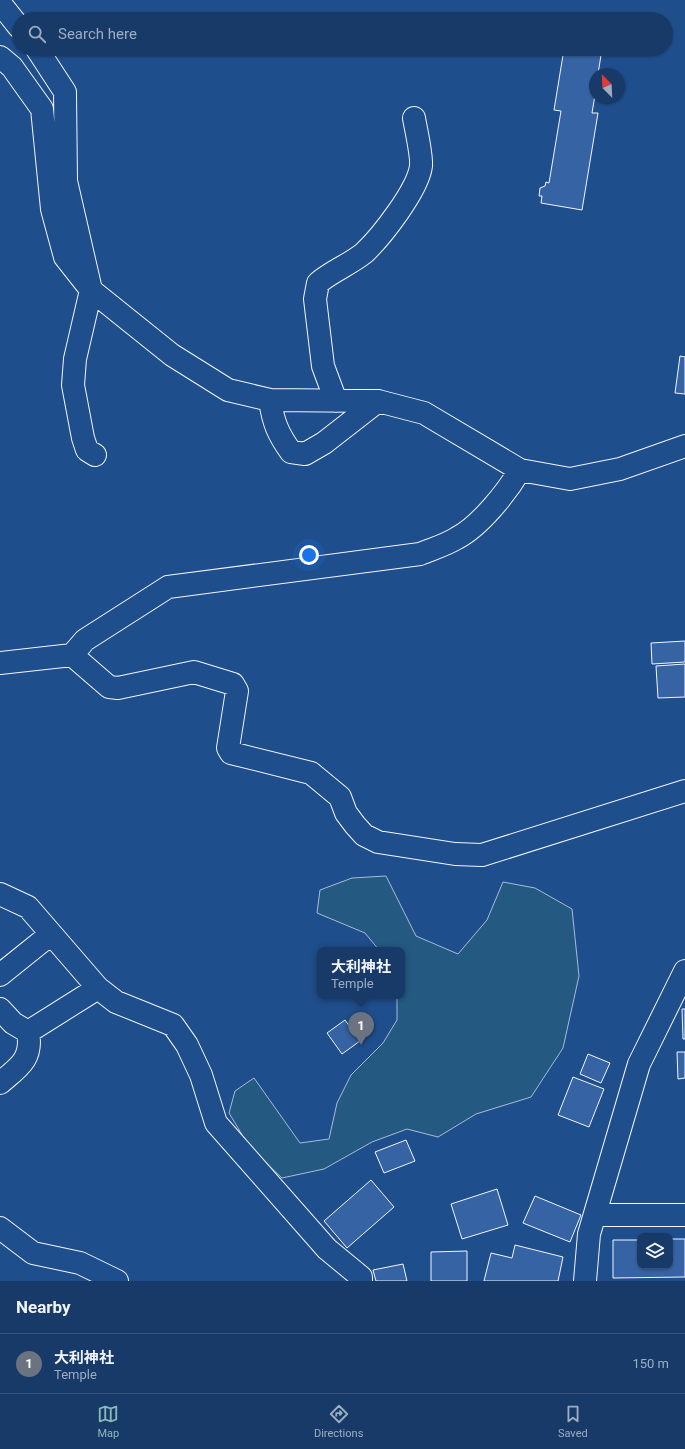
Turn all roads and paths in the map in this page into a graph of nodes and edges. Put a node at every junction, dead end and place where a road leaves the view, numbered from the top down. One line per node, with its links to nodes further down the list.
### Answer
1 (0, 3): 2 (street)
2 (12, 18)
3 (42, 56): 6 (street)
4 (0, 57): 6 (street)
5 (414, 118): 8 (street)
6 (91, 290): 7 (street); 11 (street)
7 (270, 400): 8 (street); 9 (street)
8 (336, 401): 9 (street)
9 (378, 401): 12 (street)
10 (685, 446): 12 (street)
11 (96, 455)
12 (520, 470): 13 (street)
13 (72, 655): 14 (street); 15 (street)
14 (0, 663)
15 (685, 791)
16 (0, 894): 17 (street)
17 (51, 934): 19 (street); 20 (street)
18 (685, 971): 24 (street)
19 (0, 975)
20 (98, 988): 22 (street); 28 (street)
21 (0, 1009): 22 (street)
22 (28, 1032): 23 (street)
23 (0, 1083)
24 (595, 1215): 25 (street); 29 (street)
25 (685, 1215)
26 (0, 1228): 27 (street)
27 (117, 1281)
28 (361, 1281)
29 (585, 1281)

